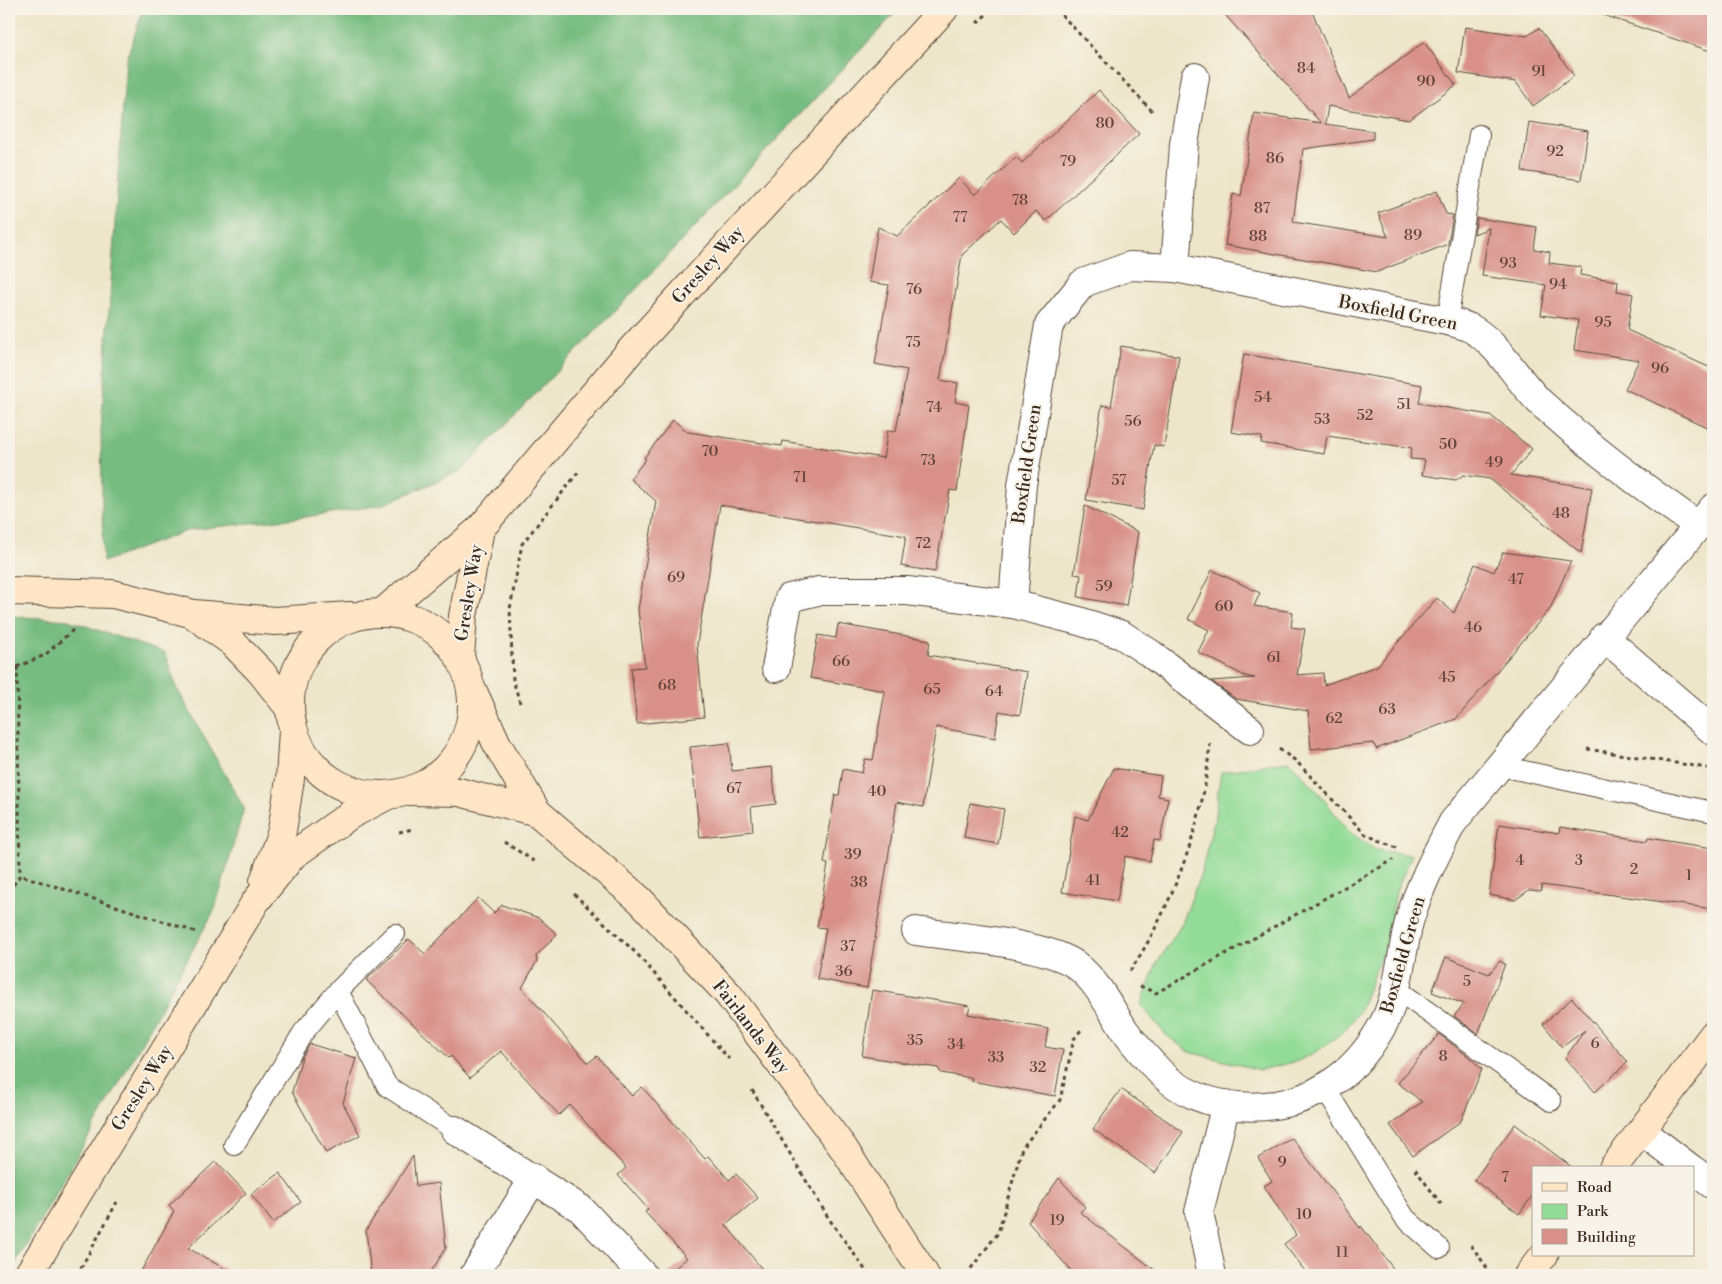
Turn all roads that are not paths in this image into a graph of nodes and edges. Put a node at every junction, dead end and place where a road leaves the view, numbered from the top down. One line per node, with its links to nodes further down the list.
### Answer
1 (944, 9): 7 (street, Gresley Way)
2 (1195, 77): 4 (street)
3 (1479, 135): 5 (lane)
4 (1175, 268): 5 (street, Boxfield Green); 9 (street, Boxfield Green)
5 (1447, 321): 6 (street, Boxfield Green)
6 (1706, 516): 12 (street, Boxfield Green)
7 (480, 529): 11 (street, Gresley Way); 13 (street, Gresley Way)
8 (9, 590): 10 (street)
9 (1013, 604): 14 (street); 17 (street)
10 (194, 614): 11 (street); 16 (street, Fairlands Way)
11 (371, 614): 13 (street); 16 (street, Gresley Way)
12 (1604, 637): 18 (street); 19 (street, Boxfield Green)
13 (460, 656): 15 (street)
14 (776, 668)
15 (471, 687): 20 (street, Gresley Way); 22 (street, Fairlands Way)
16 (292, 719): 20 (street, Fairlands Way); 23 (street, Gresley Way)
17 (1250, 730)
18 (1713, 731)
19 (1501, 766): 21 (lane); 26 (street, Boxfield Green)
20 (398, 793): 22 (street, Fairlands Way); 23 (street, Gresley Way)
21 (1708, 810)
22 (537, 812): 45 (street, Fairlands Way)
23 (256, 901): 42 (street, Gresley Way)
24 (916, 931): 31 (street, Boxfield Green)
25 (395, 934): 27 (lane)
26 (1395, 988): 29 (street, Boxfield Green); 30 (lane)
27 (338, 991): 32 (lane); 34 (lane)
28 (1713, 1035): 33 (street)
29 (1325, 1088): 31 (street, Boxfield Green); 40 (lane)
30 (1551, 1101)
31 (1226, 1104): 46 (street)
32 (455, 1130): 38 (street)
33 (1642, 1131): 35 (street); 36 (street)
34 (234, 1145)
35 (1615, 1166)
36 (1688, 1166)
37 (1694, 1171): 39 (street)
38 (534, 1178): 43 (street); 44 (street)
39 (1713, 1185)
40 (1438, 1248)
41 (1543, 1256): 47 (street)
42 (28, 1275)
43 (474, 1275)
44 (643, 1275)
45 (925, 1275)
46 (1212, 1275)
47 (1528, 1275)

